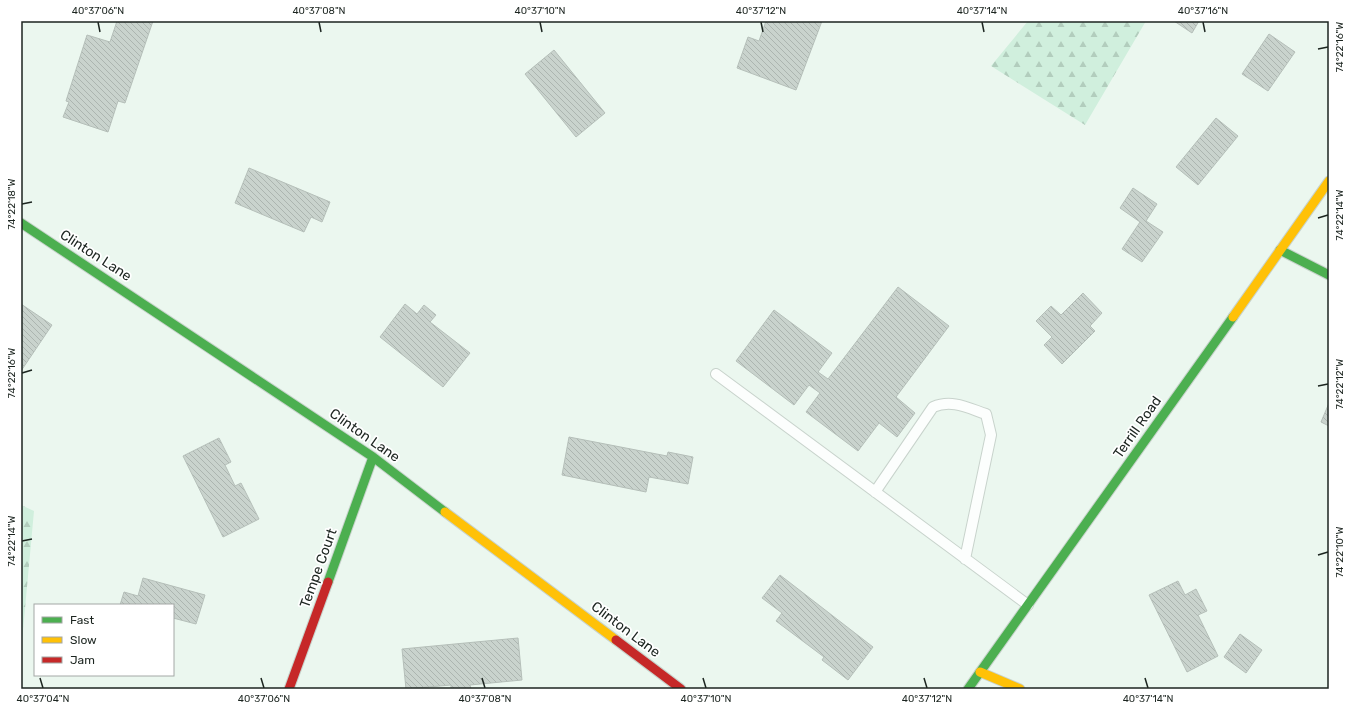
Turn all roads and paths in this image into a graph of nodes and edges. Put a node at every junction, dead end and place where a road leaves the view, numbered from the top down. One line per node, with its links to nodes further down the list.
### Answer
1 (1329, 181): 3 (street, Terrill Road)
2 (21, 223): 6 (street, Clinton Lane)
3 (1280, 250): 4 (street); 9 (street, Terrill Road)
4 (1329, 275)
5 (716, 374): 7 (lane)
6 (373, 457): 11 (street, Tempe Court); 12 (street, Clinton Lane)
7 (875, 492): 8 (lane); 8 (lane)
8 (965, 559): 9 (lane)
9 (1028, 605): 10 (street, Terrill Road)
10 (980, 672): 13 (street, Terrill Road); 14 (street)
11 (289, 689)
12 (681, 689)
13 (968, 689)
14 (1020, 689)

